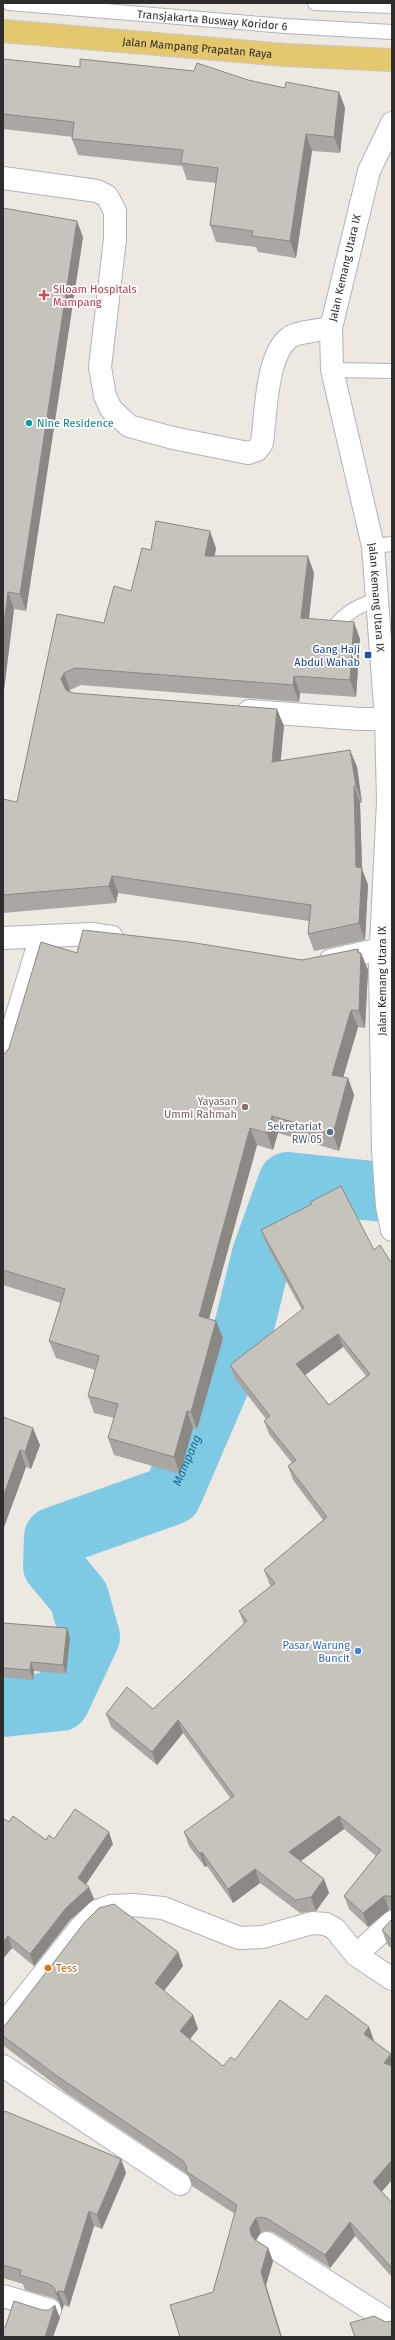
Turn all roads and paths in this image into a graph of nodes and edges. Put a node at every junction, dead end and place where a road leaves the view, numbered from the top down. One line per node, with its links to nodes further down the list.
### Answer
1 (10, 3): 5 (lane, Transjakarta Busway Koridor 6)
2 (315, 3): 3 (lane)
3 (392, 6)
4 (3, 31): 6 (main road, Jalan Mampang Prapatan Raya)
5 (392, 32)
6 (392, 60)
7 (392, 123): 9 (street, Jalan Kemang Utara IX)
8 (3, 178): 9 (street)
9 (331, 328): 10 (street, Jalan Kemang Utara IX)
10 (332, 370): 11 (lane); 12 (street, Jalan Kemang Utara IX)
11 (392, 372)
12 (383, 545): 13 (street, Jalan Kemang Utara IX)
13 (378, 599): 14 (lane); 16 (street, Jalan Kemang Utara IX)
14 (333, 629)
15 (226, 709): 16 (street)
16 (386, 719): 17 (street, Jalan Kemang Utara IX)
17 (390, 801): 21 (street, Jalan Kemang Utara IX)
18 (41, 936): 19 (street); 20 (street); 24 (street)
19 (3, 938)
20 (129, 939)
21 (386, 949): 22 (street); 23 (street, Jalan Kemang Utara IX)
22 (310, 964)
23 (386, 979): 25 (street, Jalan Kemang Utara IX)
24 (3, 1061)
25 (388, 1123): 26 (street, Jalan Kemang Utara IX)
26 (392, 1230)
27 (392, 1922): 28 (street)
28 (356, 1955): 29 (street); 30 (street)
29 (392, 1979)
30 (3, 2025)
31 (3, 2066): 32 (street)
32 (180, 2184)
33 (266, 2244): 36 (street)
34 (3, 2296): 35 (street)
35 (50, 2310)
36 (392, 2323)

